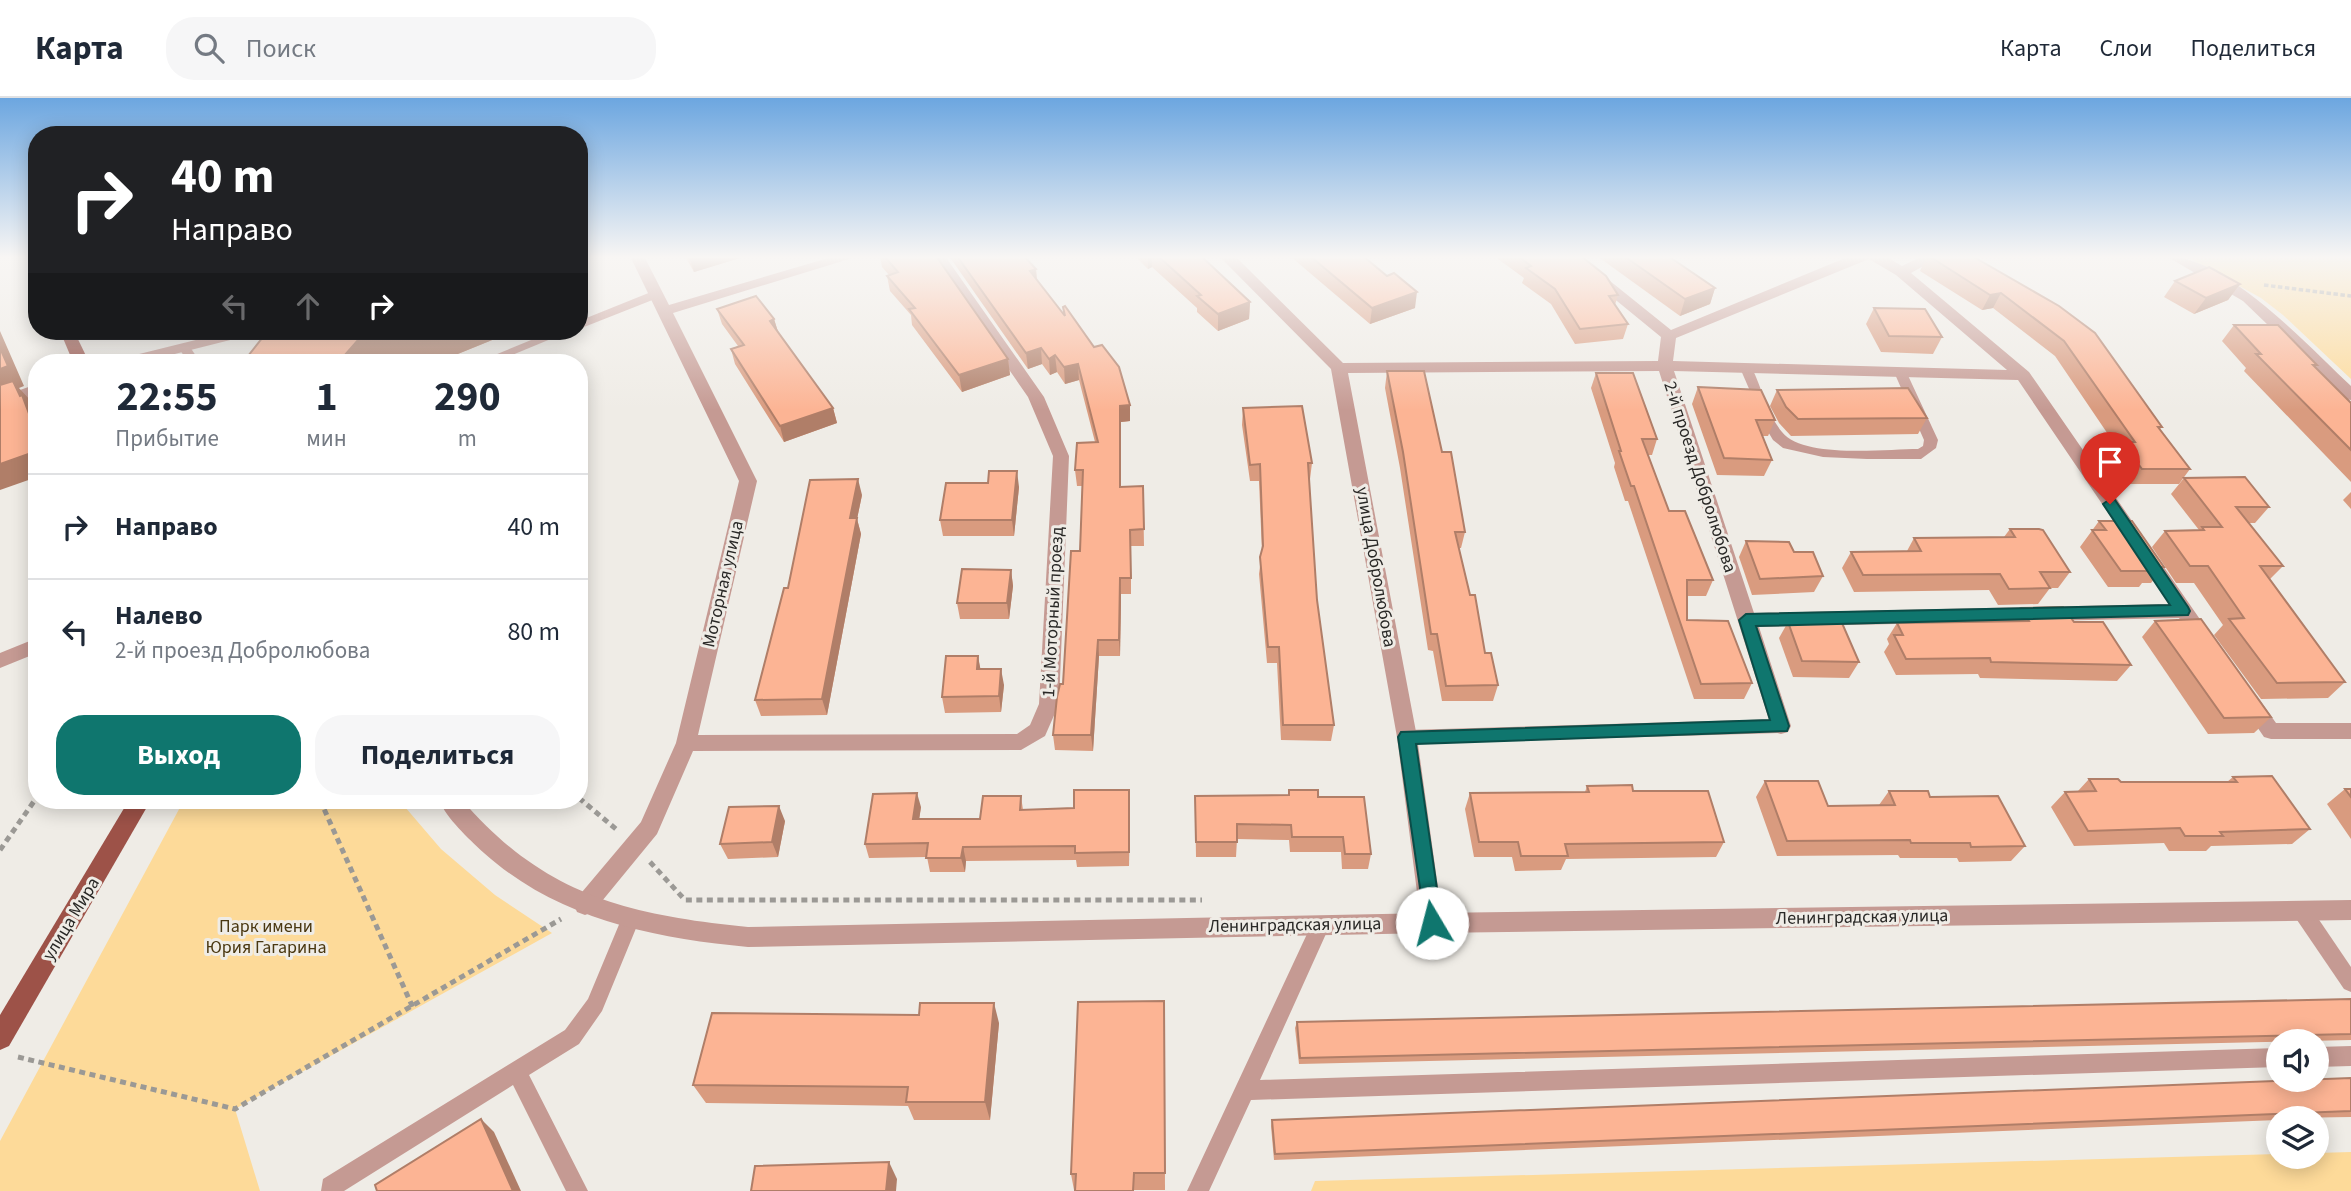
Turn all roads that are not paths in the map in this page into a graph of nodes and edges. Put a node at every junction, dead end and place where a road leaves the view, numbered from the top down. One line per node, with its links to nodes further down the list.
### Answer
1 (624, 307): 11 (lane)
2 (662, 307): 10 (street, Моторная улица)
3 (678, 307): 10 (street)
4 (972, 307): 36 (street, 1-й Моторный проезд)
5 (1277, 307): 20 (street)
6 (1636, 307): 12 (street)
7 (1741, 307): 12 (street)
8 (1942, 307): 23 (street)
9 (2258, 307): 25 (street)
10 (664, 311): 36 (street, Моторная улица)
11 (588, 321)
12 (1669, 336): 19 (street, 2-й проезд Добролюбова)
13 (212, 340): 15 (street)
14 (541, 340): 18 (lane)
15 (184, 347): 16 (street); 17 (lane)
16 (156, 354)
17 (189, 354)
18 (505, 354)
19 (1665, 366): 20 (street); 21 (street); 28 (street, 2-й проезд Добролюбова)
20 (1339, 368): 35 (street, улица Добролюбова)
21 (1746, 369): 22 (street); 22 (lane)
22 (1900, 372): 23 (street)
23 (2023, 375): 27 (street)
24 (28, 392): 26 (street)
25 (2351, 395)
26 (0, 403)
27 (2182, 611): 28 (street); 30 (street)
28 (1746, 620): 33 (street, 2-й проезд Добролюбова)
29 (28, 649): 31 (street)
30 (2215, 655)
31 (0, 661)
32 (2239, 688): 34 (street)
33 (1781, 726): 35 (lane)
34 (2351, 731)
35 (1407, 737): 43 (street, улица Добролюбова)
36 (686, 743): 39 (street, Моторная улица)
37 (135, 809): 46 (main road, улица Мира)
38 (456, 809): 39 (street, Ленинградская улица)
39 (585, 905): 42 (street, Ленинградская улица)
40 (2302, 911): 41 (street, Ленинградская улица); 43 (street, Ленинградская улица); 45 (lane)
41 (2351, 911)
42 (629, 920): 44 (street, Ленинградская улица); 50 (lane)
43 (1432, 923): 44 (street, Ленинградская улица)
44 (1321, 925): 51 (lane)
45 (2351, 983)
46 (7, 1047)
47 (2351, 1056): 48 (lane)
48 (2329, 1057)
49 (2266, 1058): 51 (lane)
50 (517, 1072): 52 (lane); 53 (lane)
51 (1245, 1090): 54 (lane)
52 (332, 1191)
53 (577, 1191)
54 (1198, 1191)

